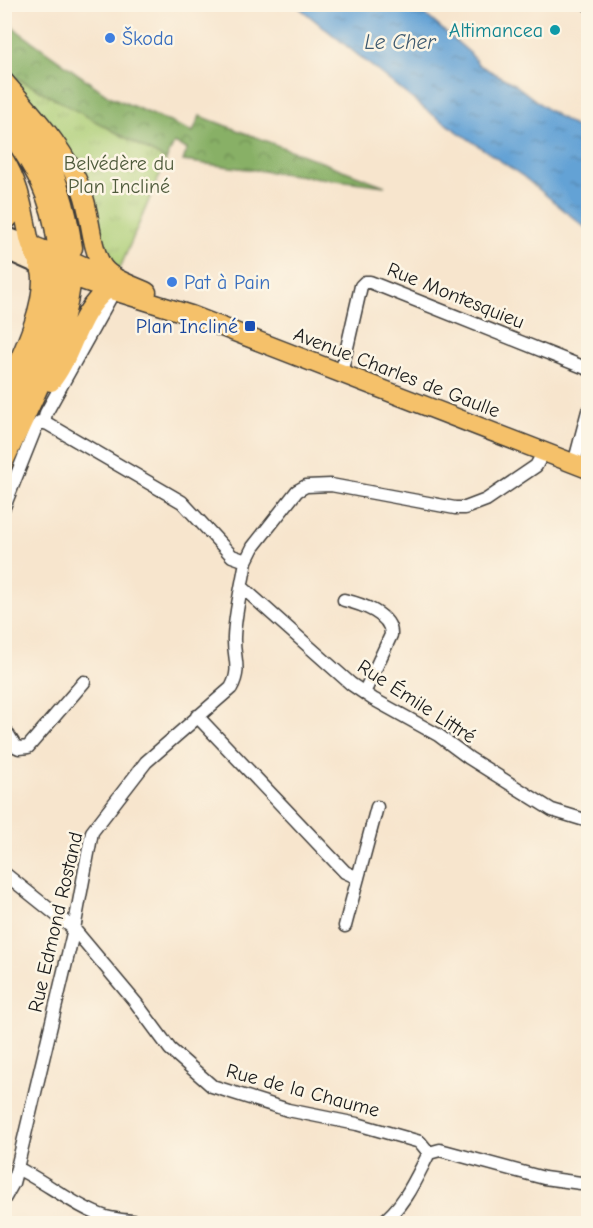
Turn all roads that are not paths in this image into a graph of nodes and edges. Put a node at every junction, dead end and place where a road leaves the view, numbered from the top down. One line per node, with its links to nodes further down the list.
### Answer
1 (4, 81): 8 (main road)
2 (4, 100): 11 (main road)
3 (4, 126): 11 (main road)
4 (4, 159): 5 (main road)
5 (17, 184): 6 (main road); 11 (main road)
6 (4, 223)
7 (4, 235): 11 (main road, Avenue Charles de Gaulle)
8 (93, 238): 11 (main road); 13 (main road)
9 (4, 242): 11 (main road, Avenue Charles de Gaulle)
10 (4, 250): 11 (main road, Avenue Charles de Gaulle)
11 (61, 266): 12 (main road, Avenue Charles de Gaulle); 13 (main road, Avenue Charles de Gaulle); 14 (main road); 18 (main road); 19 (main road); 22 (main road)
12 (115, 290): 13 (main road); 14 (main road); 15 (main road, Avenue Charles de Gaulle); 21 (street)
13 (170, 304): 15 (main road, Avenue Charles de Gaulle)
14 (85, 314): 19 (main road)
15 (190, 315): 17 (main road, Avenue Charles de Gaulle)
16 (588, 369): 17 (street, Rue Montesquieu)
17 (341, 374): 23 (main road, Avenue Charles de Gaulle)
18 (4, 395)
19 (27, 412): 24 (main road)
20 (588, 416): 25 (street)
21 (46, 419): 26 (street); 27 (street)
22 (4, 423)
23 (543, 453): 25 (main road, Avenue Charles de Gaulle); 27 (street)
24 (4, 462)
25 (581, 467)
26 (4, 507)
27 (246, 561): 28 (street, Rue Edmond Rostand)
28 (242, 587): 31 (street, Rue Émile Littré); 32 (street, Rue Edmond Rostand)
29 (344, 600): 31 (street)
30 (84, 682): 33 (street)
31 (364, 693): 35 (street, Rue Émile Littré)
32 (197, 716): 37 (street); 39 (street, Rue Edmond Rostand)
33 (4, 728)
34 (377, 807): 37 (street)
35 (588, 821)
36 (4, 873): 39 (street, Rue de la Chaume)
37 (358, 878): 38 (street)
38 (345, 926)
39 (74, 929): 40 (street, Rue de la Chaume); 41 (street, Rue Edmond Rostand)
40 (429, 1153): 42 (street, Rue de la Chaume); 45 (street)
41 (17, 1168): 43 (street, Rue Edmond Rostand); 44 (street)
42 (587, 1183)
43 (4, 1199)
44 (180, 1224)
45 (380, 1224)

